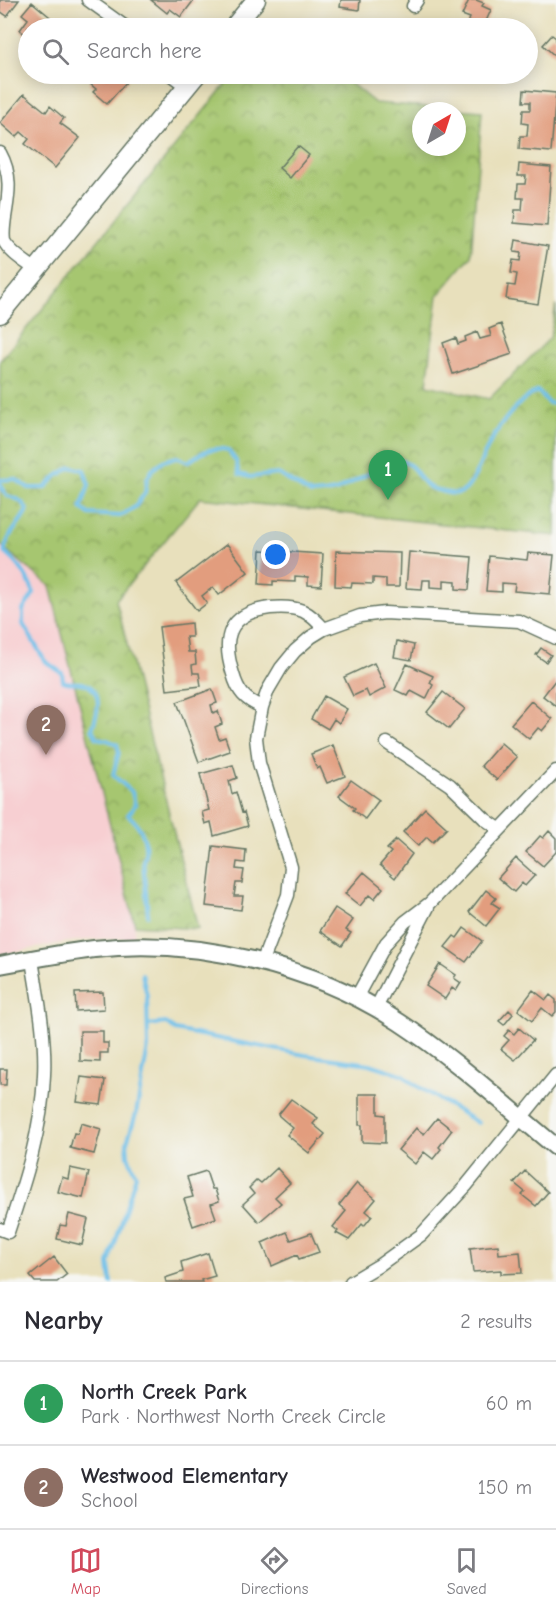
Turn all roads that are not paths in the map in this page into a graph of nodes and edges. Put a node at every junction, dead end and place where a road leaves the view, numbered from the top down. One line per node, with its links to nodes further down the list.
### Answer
1 (88, 0): 3 (street)
2 (256, 0): 4 (main road)
3 (111, 18)
4 (241, 18)
5 (186, 84): 7 (main road)
6 (0, 153): 7 (street)
7 (36, 270): 8 (main road)
8 (0, 314)
9 (324, 629): 10 (street); 11 (street); 11 (street)
10 (556, 638)
11 (262, 707): 17 (street)
12 (387, 743): 14 (street)
13 (556, 771): 14 (street)
14 (499, 829): 15 (street)
15 (429, 903): 19 (street); 20 (street)
16 (32, 960): 17 (street); 18 (street); 24 (street)
17 (262, 963): 19 (street)
18 (0, 965)
19 (356, 998): 20 (street)
20 (376, 1008): 22 (street)
21 (556, 1075): 22 (street)
22 (521, 1118): 23 (street); 25 (street)
23 (556, 1147)
24 (0, 1229)
25 (351, 1282)

